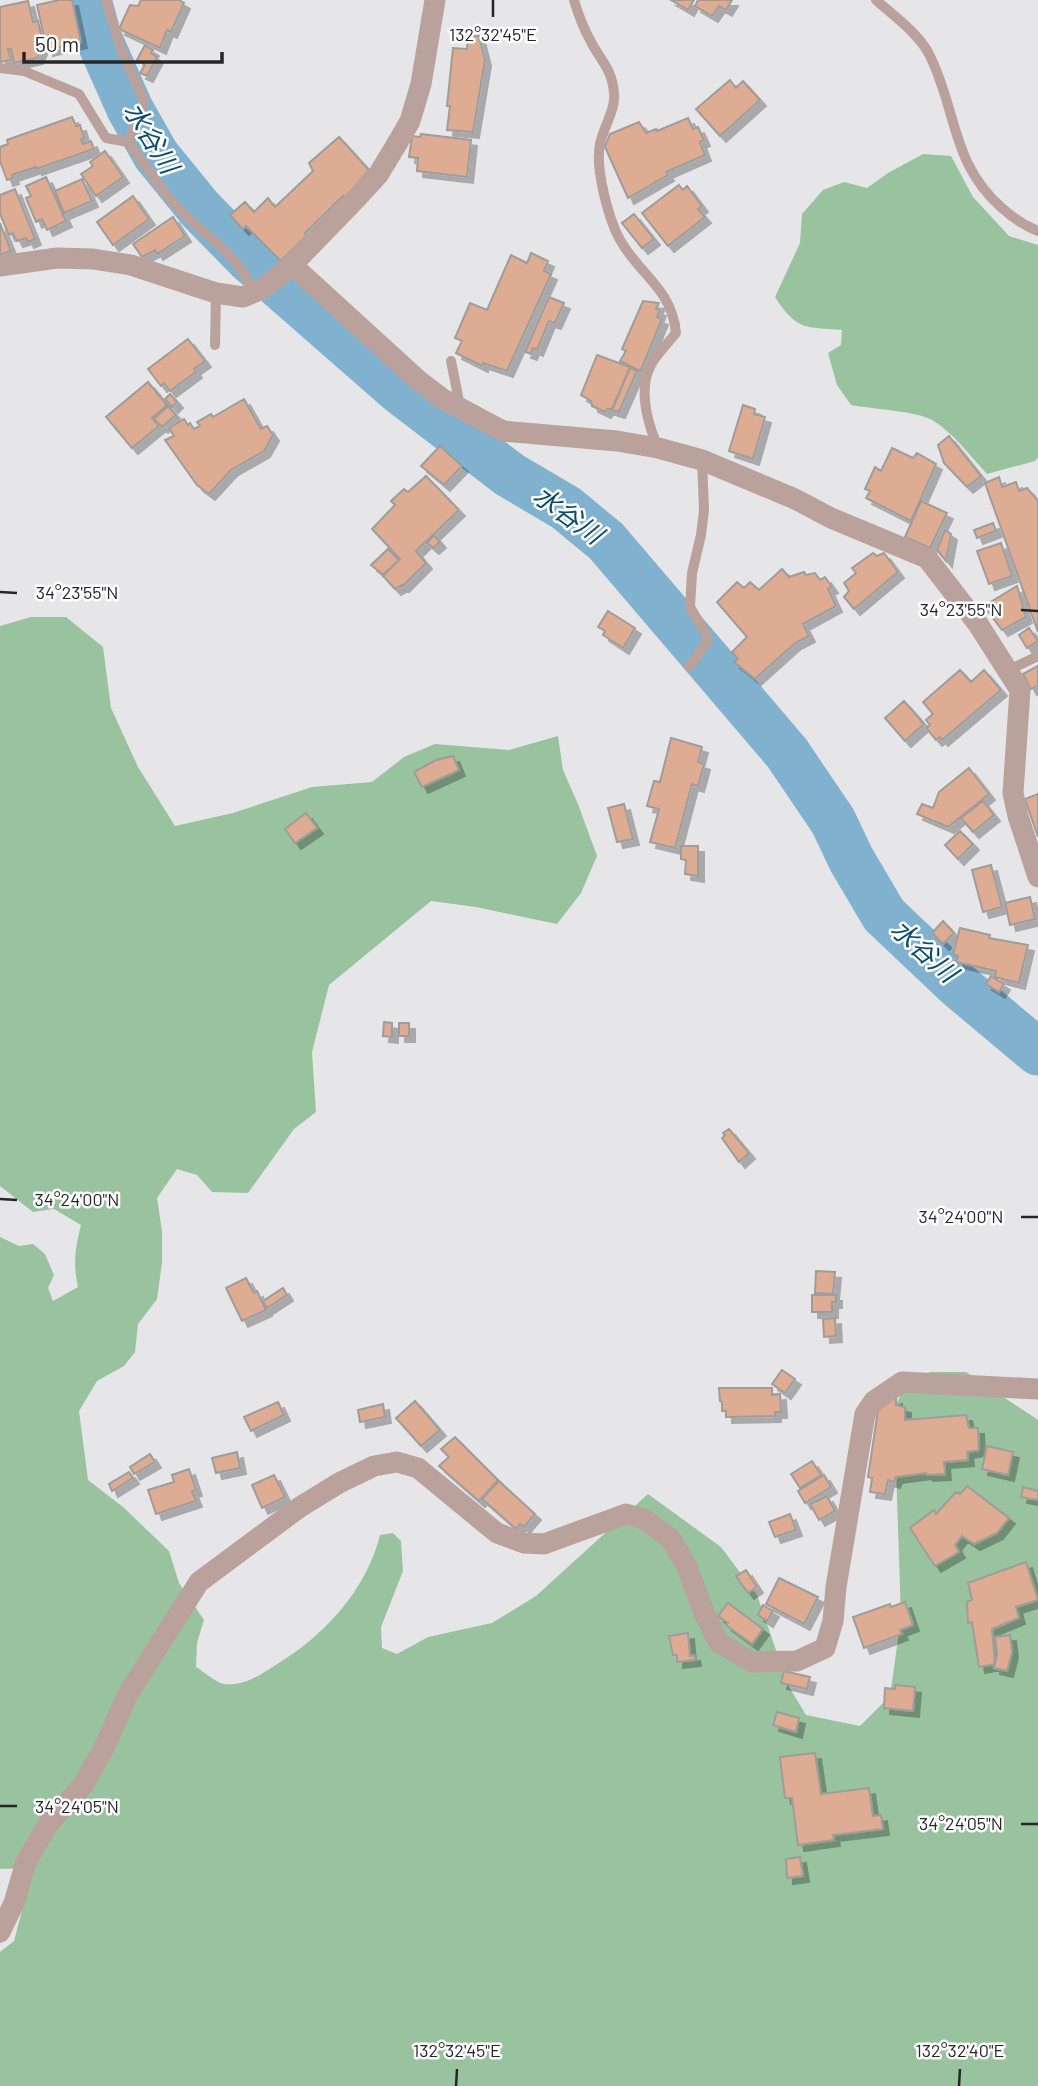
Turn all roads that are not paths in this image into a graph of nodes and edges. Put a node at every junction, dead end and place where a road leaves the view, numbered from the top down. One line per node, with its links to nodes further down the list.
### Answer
1 (106, 0): 6 (lane)
2 (435, 0): 8 (street)
3 (574, 0): 15 (lane)
4 (876, 0): 7 (lane)
5 (0, 68): 6 (lane)
6 (128, 142): 11 (lane)
7 (1038, 231)
8 (292, 265): 11 (street); 14 (street)
9 (0, 266): 10 (street)
10 (216, 293): 11 (street); 12 (lane)
11 (252, 293)
12 (215, 345)
13 (451, 361): 14 (lane)
14 (460, 408): 15 (street)
15 (658, 448): 16 (street)
16 (702, 460): 18 (lane); 19 (street)
17 (1038, 656): 19 (lane)
18 (689, 667)
19 (1009, 670): 20 (street)
20 (1038, 877)
21 (1038, 1389): 22 (street)
22 (0, 1932)

